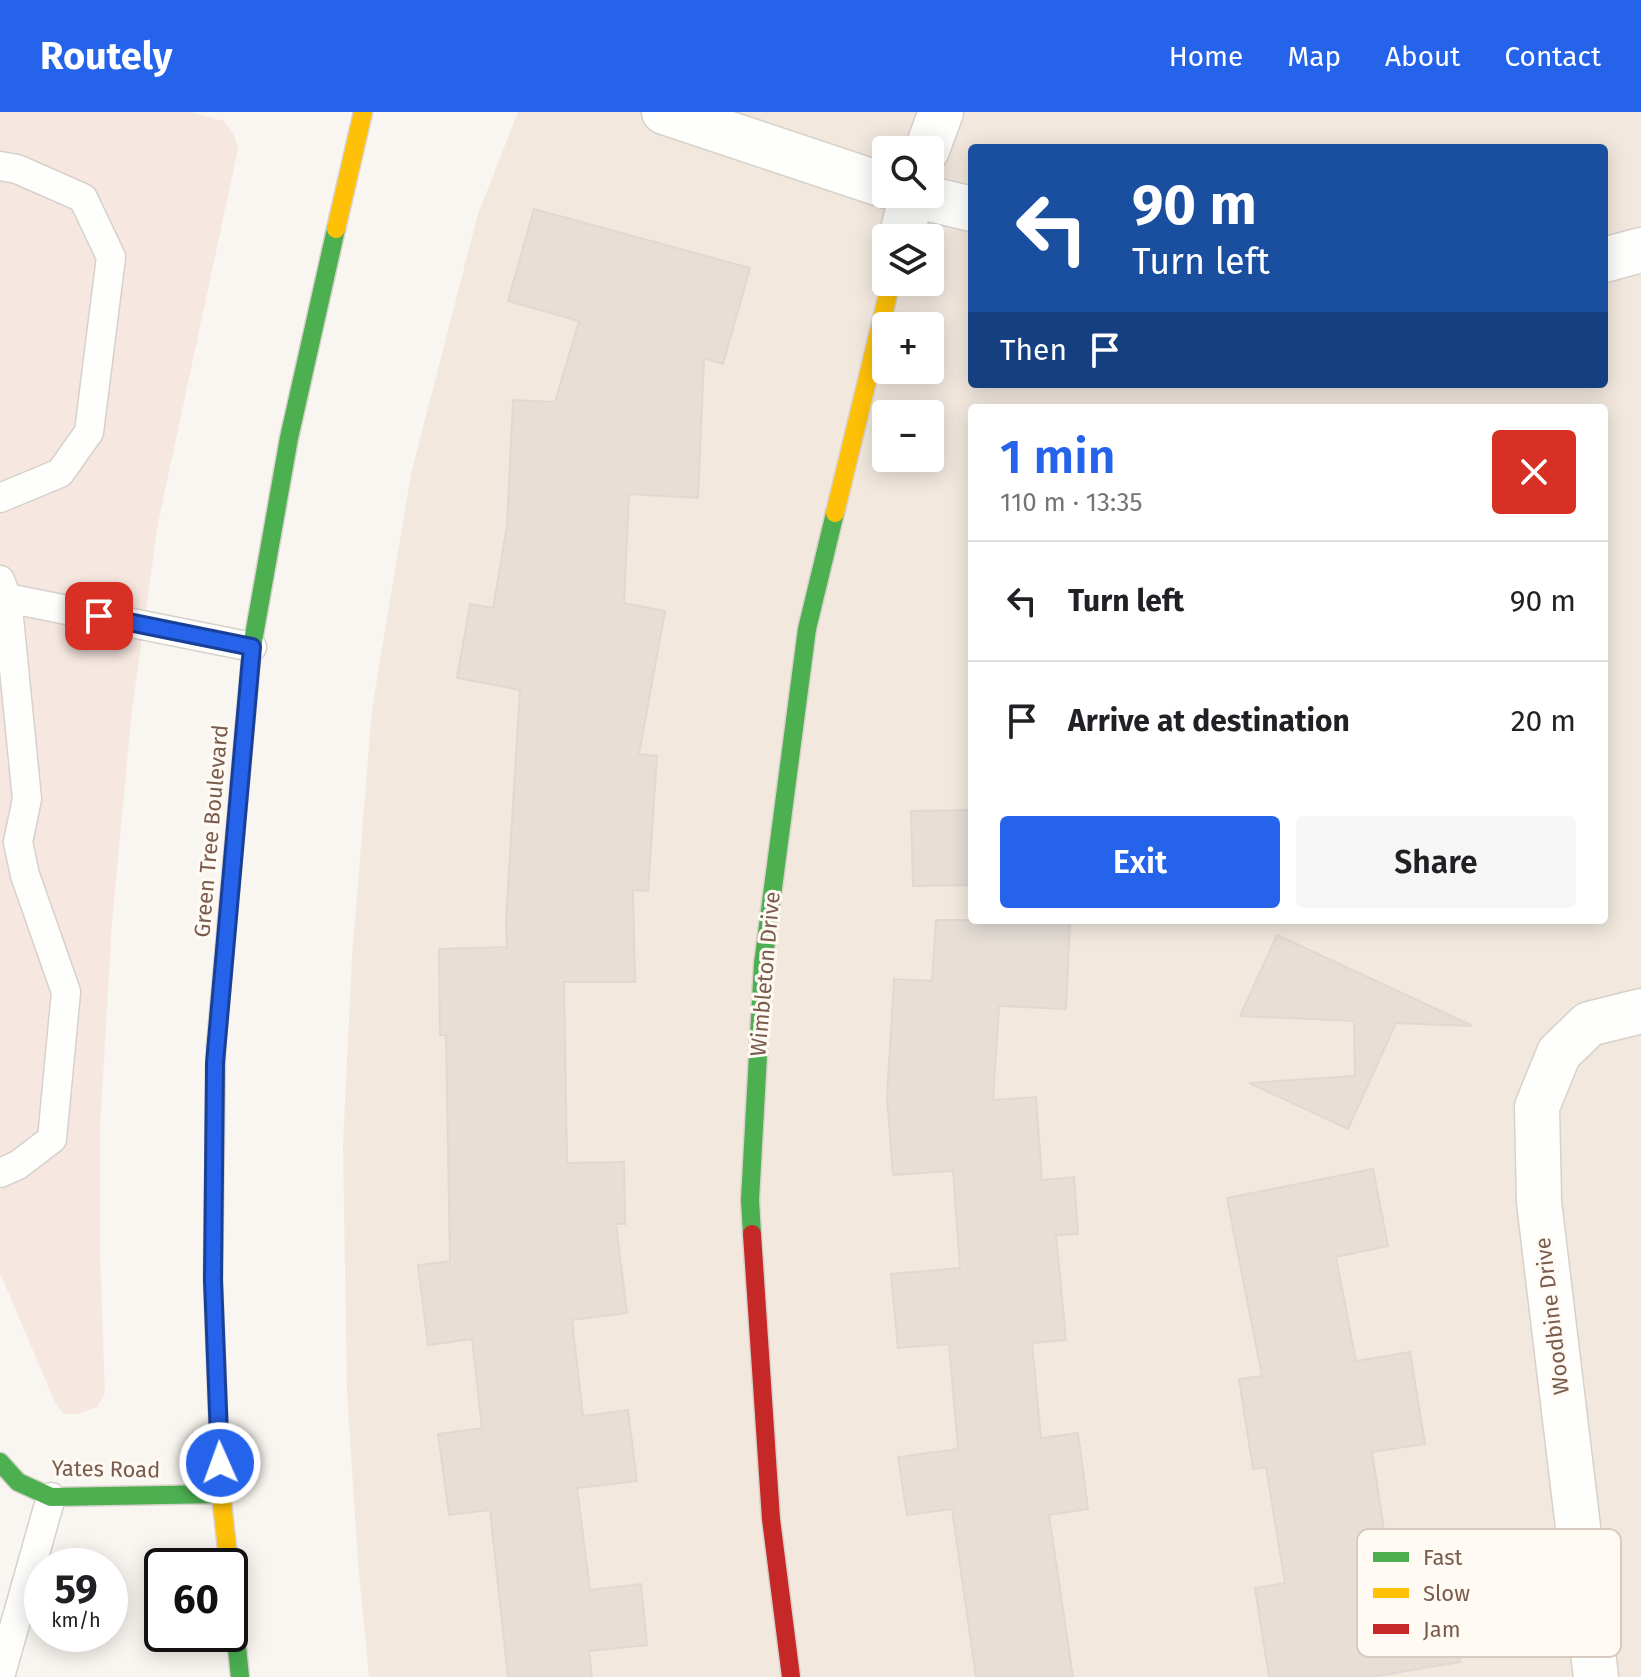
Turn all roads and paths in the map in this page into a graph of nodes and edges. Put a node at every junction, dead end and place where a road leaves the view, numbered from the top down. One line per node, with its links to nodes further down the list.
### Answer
1 (363, 112): 14 (street, Green Tree Boulevard)
2 (664, 112): 6 (street)
3 (941, 112): 4 (street)
4 (932, 136)
5 (0, 166): 12 (lane)
6 (872, 181)
7 (944, 202): 8 (street)
8 (968, 208)
9 (1641, 250): 10 (street)
10 (1608, 259)
11 (888, 296): 26 (street, Wimbleton Drive)
12 (0, 498)
13 (4, 589): 14 (lane); 16 (lane)
14 (252, 647): 18 (street, Green Tree Boulevard)
15 (1641, 1011): 20 (street, Woodbine Drive)
16 (0, 1173)
17 (0, 1462): 19 (street, Yates Road)
18 (221, 1494): 19 (street, Yates Road); 21 (street, Green Tree Boulevard)
19 (51, 1497): 24 (lane)
20 (1578, 1529)
21 (227, 1548)
22 (237, 1652): 25 (street)
23 (1594, 1657): 27 (street, Woodbine Drive)
24 (3, 1676)
25 (240, 1677)
26 (791, 1677)
27 (1596, 1677)

